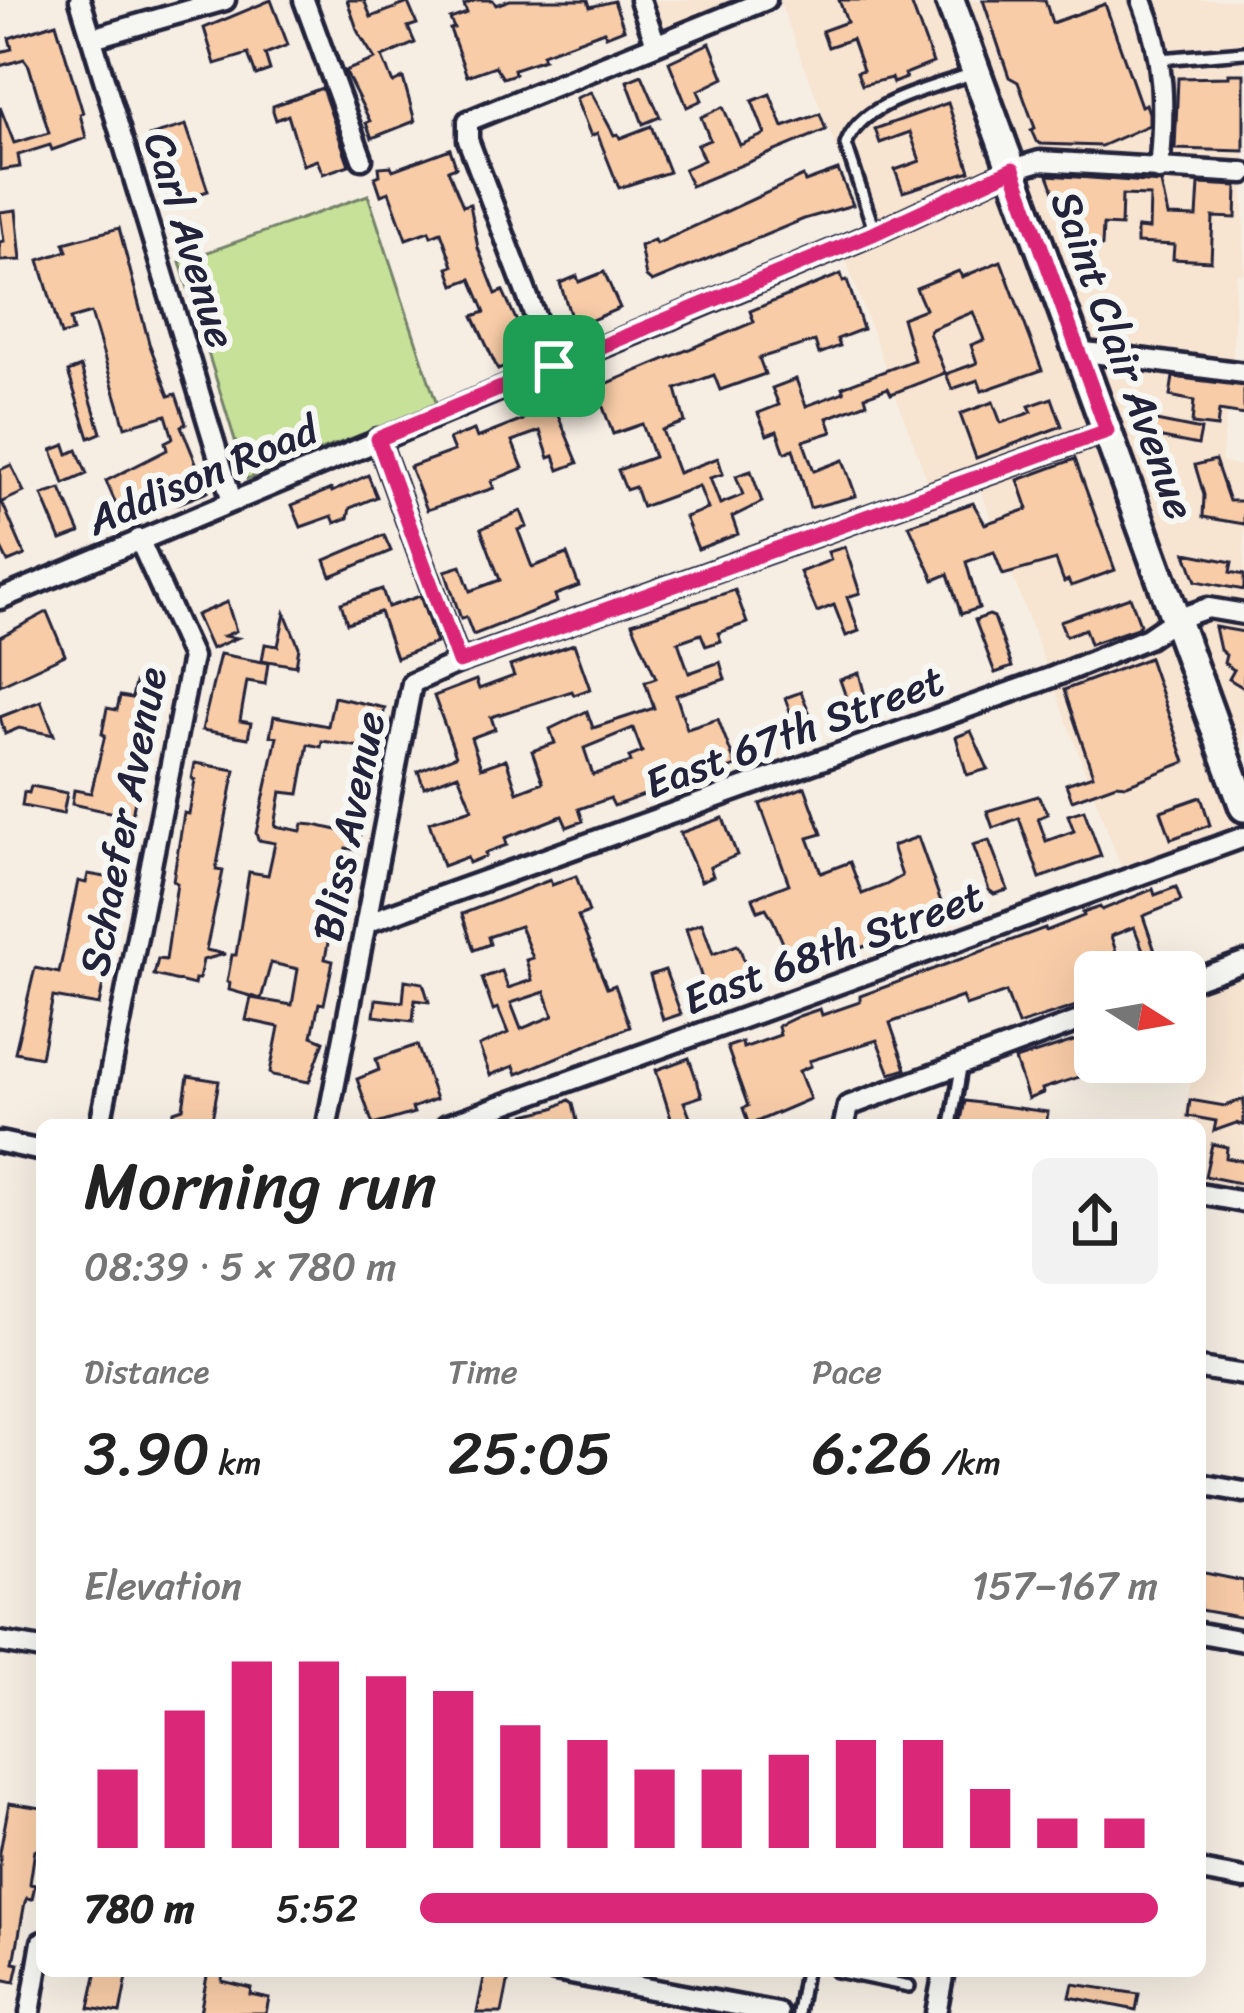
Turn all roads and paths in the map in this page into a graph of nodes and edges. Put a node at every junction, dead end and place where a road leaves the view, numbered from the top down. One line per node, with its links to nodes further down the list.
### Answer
1 (80, 0): 8 (street, Carl Avenue)
2 (225, 0): 8 (street)
3 (304, 0): 13 (street)
4 (640, 0): 9 (street)
5 (766, 0): 9 (street)
6 (1142, 0): 11 (street)
7 (952, 1): 12 (main road, Saint Clair Avenue)
8 (92, 38): 23 (street, Carl Avenue)
9 (656, 44): 19 (street)
10 (1244, 52): 11 (lane)
11 (1159, 59): 15 (street)
12 (976, 71): 14 (main road, Saint Clair Avenue); 17 (lane)
13 (362, 159)
14 (1013, 169): 15 (street, Addison Road); 17 (street, Addison Road); 18 (main road, Saint Clair Avenue)
15 (1159, 170): 16 (street, Addison Road)
16 (1244, 173)
17 (875, 233): 19 (street, Addison Road)
18 (1078, 351): 20 (street); 21 (main road, Saint Clair Avenue)
19 (554, 366): 22 (street, Addison Road)
20 (1244, 373)
21 (1107, 431): 27 (main road, Saint Clair Avenue); 28 (street)
22 (378, 439): 23 (street, Addison Road); 28 (street)
23 (232, 501): 24 (street, Addison Road)
24 (139, 539): 25 (street, Addison Road); 37 (street, Schaefer Avenue)
25 (0, 599)
26 (1244, 614): 27 (street, East 67th Street)
27 (1176, 619): 29 (main road, Saint Clair Avenue); 31 (street, East 67th Street)
28 (459, 662): 31 (street, Bliss Avenue)
29 (1244, 807)
30 (1244, 837): 39 (street, East 68th Street)
31 (366, 923): 38 (street, Bliss Avenue)
32 (1244, 962): 33 (street)
33 (1206, 976)
34 (1074, 1023): 35 (street)
35 (962, 1063): 36 (street); 40 (lane)
36 (846, 1115)
37 (101, 1119)
38 (328, 1119)
39 (464, 1119)
40 (951, 1119)
41 (0, 1142): 42 (street)
42 (36, 1150)
43 (1206, 1194): 44 (street)
44 (1244, 1202)
45 (1206, 1368): 46 (street)
46 (1244, 1375)
47 (1206, 1485): 48 (street)
48 (1244, 1492)
49 (1206, 1634): 50 (street)
50 (1244, 1641)
51 (0, 1642): 52 (street)
52 (36, 1648)
53 (1206, 1871): 54 (street)
54 (1244, 1879)
55 (36, 1977): 61 (street)
56 (587, 1977): 62 (street)
57 (805, 1977): 63 (lane)
58 (865, 1977): 60 (lane)
59 (943, 1977): 64 (street)
60 (909, 1986)
61 (30, 2013)
62 (778, 2013)
63 (798, 2013)
64 (936, 2013)

